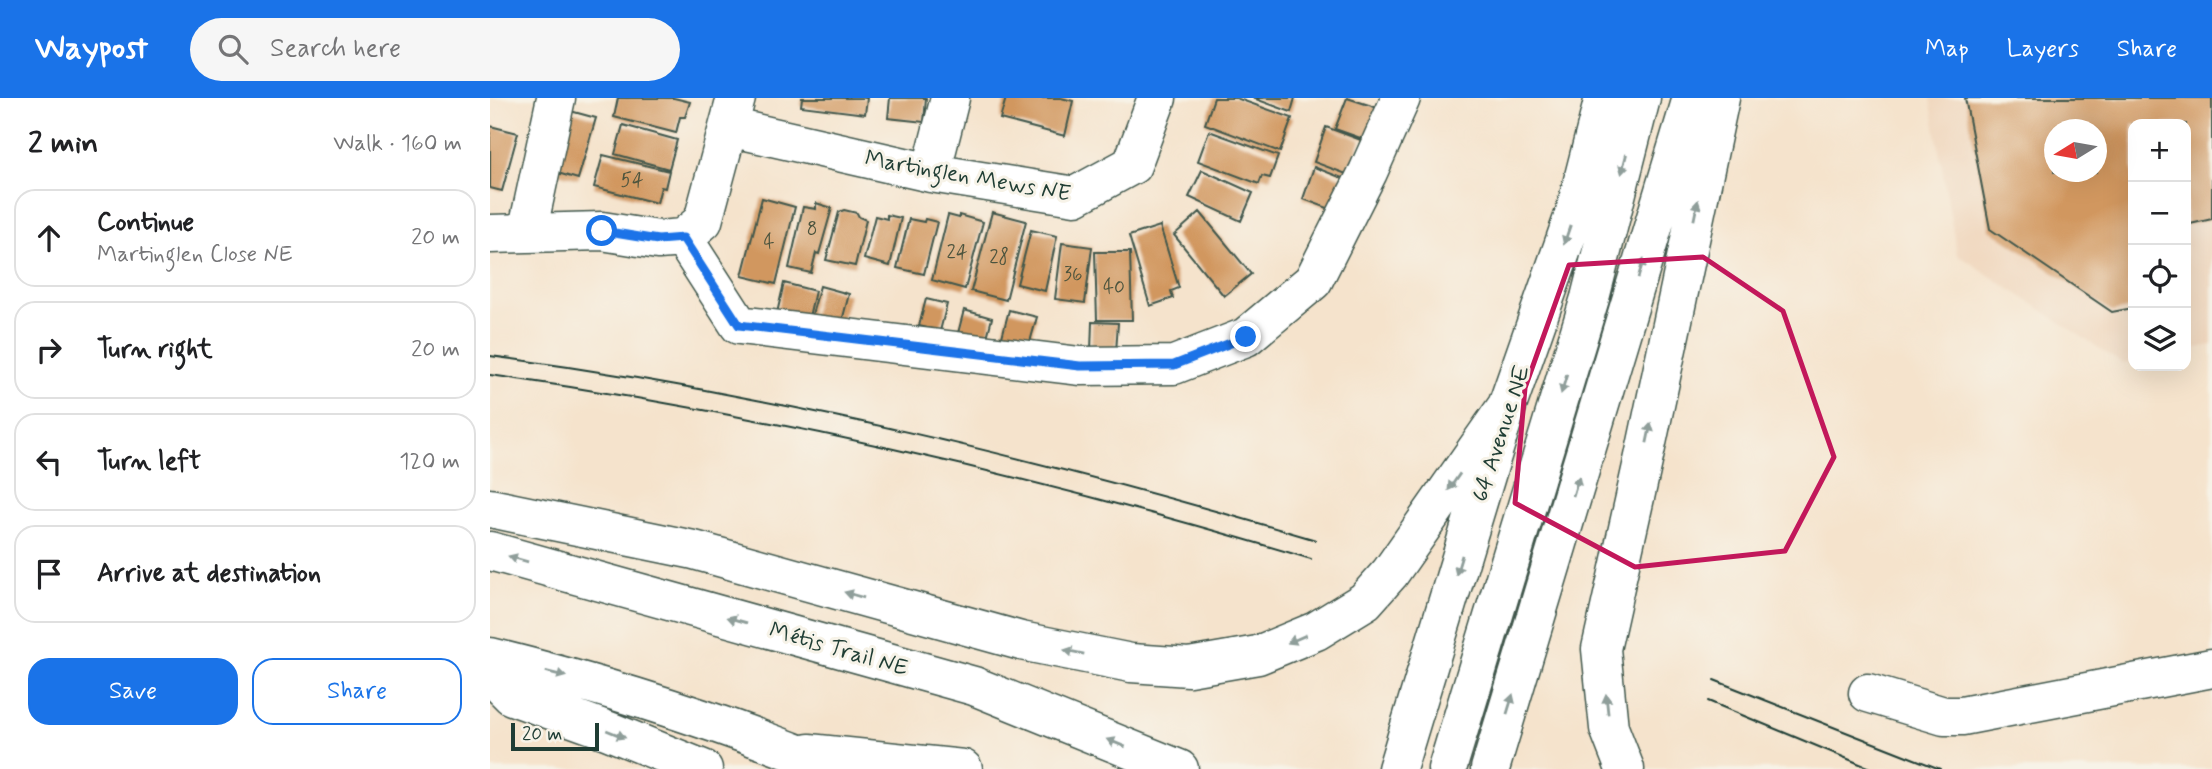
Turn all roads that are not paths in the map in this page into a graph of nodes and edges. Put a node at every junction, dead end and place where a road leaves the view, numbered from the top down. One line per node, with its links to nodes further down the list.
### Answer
1 (556, 98): 11 (main road)
2 (950, 98): 10 (main road)
3 (1157, 98): 10 (main road, Martinglen Mews NE)
4 (1401, 98): 13 (main road)
5 (1604, 98): 14 (main road, 64 Avenue NE, one-way to 14)
6 (1641, 98): 27 (main road, one-way to 27)
7 (1692, 98): 28 (main road, one-way to 7)
8 (1720, 98): 29 (main road, one-way to 8)
9 (733, 112): 10 (main road, Martinglen Mews NE); 13 (main road)
10 (931, 173)
11 (527, 233): 12 (main road); 13 (main road)
12 (490, 234)
13 (683, 238)
14 (1507, 406): 15 (main road, one-way to 15); 26 (main road, 64 Avenue NE, one-way to 26)
15 (490, 508)
16 (490, 551): 25 (main road, Métis Trail NE, one-way to 16)
17 (490, 657): 21 (main road, one-way to 21)
18 (2212, 668): 20 (main road)
19 (490, 674): 22 (main road, one-way to 22)
20 (1868, 694)
21 (793, 751): 23 (main road); 24 (main road)
22 (703, 769)
23 (836, 769)
24 (963, 769)
25 (1179, 769)
26 (1397, 769)
27 (1447, 769)
28 (1490, 769)
29 (1625, 769)

